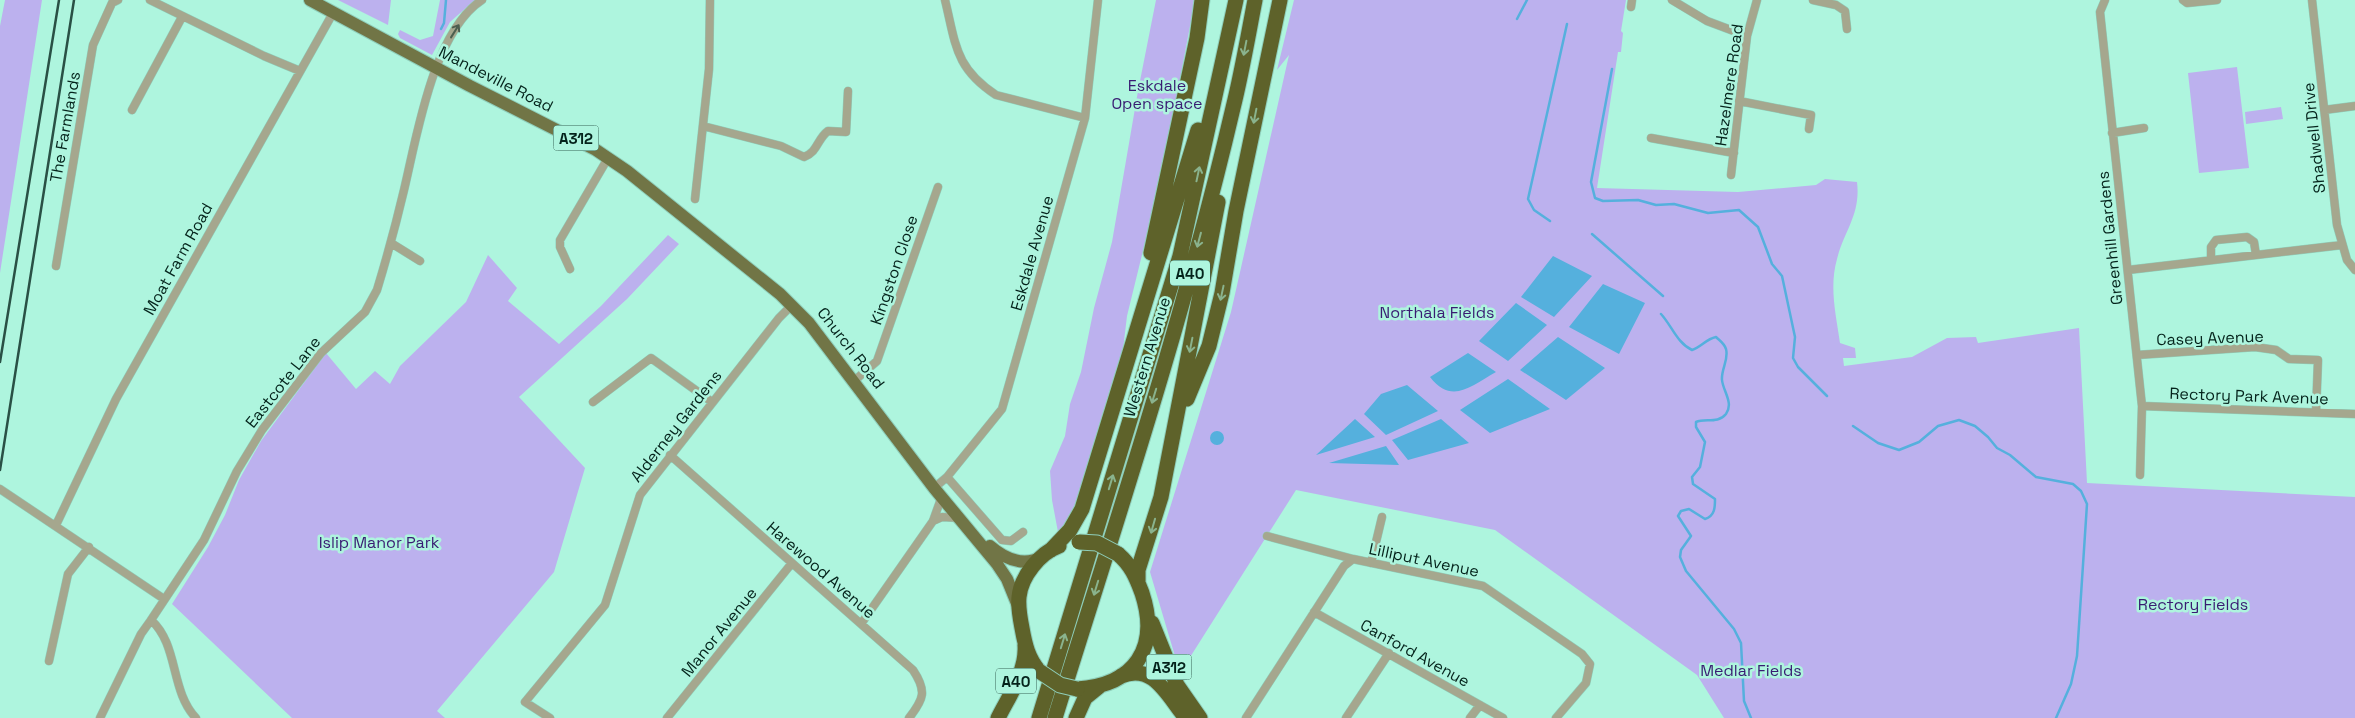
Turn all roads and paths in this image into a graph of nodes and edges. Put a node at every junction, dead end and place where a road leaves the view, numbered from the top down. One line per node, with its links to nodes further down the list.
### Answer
1 (118, 0): 49 (street, The Farmlands)
2 (150, 0): 20 (street)
3 (310, 0): 19 (main road, Mandeville Road / A312)
4 (482, 0): 24 (street, Eastcote Lane, one-way to 4)
5 (710, 0): 33 (street)
6 (945, 0): 32 (street)
7 (1098, 0): 32 (street, Eskdale Avenue)
8 (1202, 0): 55 (highway)
9 (1236, 0): 22 (highway, Western Avenue / A40)
10 (1255, 0): 29 (highway, Western Avenue / A40, one-way to 29)
11 (1280, 0): 62 (highway, one-way to 62)
12 (1672, 0): 23 (street)
13 (1757, 0): 23 (street, Hazelmere Road)
14 (1812, 0): 21 (street)
15 (2105, 0): 36 (street, Greenhill Gardens)
16 (2183, 0): 17 (street)
17 (2217, 0)
18 (2312, 0): 31 (street, Shadwell Drive)
19 (332, 12): 24 (main road, Mandeville Road / A312); 25 (street, Moat Farm Road)
20 (182, 16): 25 (street); 30 (street)
21 (1848, 29)
22 (1230, 30): 55 (highway, A40); 97 (highway, Western Avenue / A40, one-way to 22)
23 (1747, 36): 27 (street, Hazelmere Road)
24 (437, 68): 39 (main road, Mandeville Road / A312); 44 (street, Eastcote Lane)
25 (300, 71): 71 (street, Moat Farm Road)
26 (848, 91): 33 (street)
27 (1740, 101): 35 (street); 38 (street, Hazelmere Road)
28 (2355, 106): 31 (street)
29 (1233, 107): 62 (highway, A40, one-way to 62); 98 (highway, Western Avenue / A40, one-way to 98)
30 (132, 110)
31 (2324, 110): 45 (street, Shadwell Drive)
32 (1085, 118): 65 (street, Eskdale Avenue)
33 (703, 126): 42 (street)
34 (2144, 128): 36 (street)
35 (1809, 129)
36 (2112, 133): 51 (street, Greenhill Gardens)
37 (1651, 138): 38 (street)
38 (1734, 154): 40 (street, Hazelmere Road)
39 (608, 158): 43 (main road, Mandeville Road / A312); 50 (street)
40 (1731, 175)
41 (938, 187): 56 (street, Kingston Close)
42 (695, 199)
43 (684, 218): 53 (main road, Church Road / A312)
44 (391, 243): 48 (street); 80 (street, Eastcote Lane)
45 (2342, 245): 46 (street); 52 (street, Shadwell Drive)
46 (2256, 255): 47 (street); 47 (street)
47 (2212, 260): 51 (street)
48 (420, 261)
49 (56, 266)
50 (570, 269)
51 (2128, 270): 54 (street, Greenhill Gardens)
52 (2355, 270)
53 (792, 305): 56 (main road, Church Road / A312); 58 (street, Alderney Gardens)
54 (2137, 355): 59 (street, Greenhill Gardens); 60 (street, Casey Avenue)
55 (1128, 357): 75 (highway, A40)
56 (854, 381): 67 (main road, Church Road / A312)
57 (593, 402): 58 (street)
58 (712, 402): 63 (street, Alderney Gardens)
59 (2142, 406): 60 (street, Rectory Park Avenue); 64 (street, Greenhill Gardens)
60 (2316, 412): 61 (street, Rectory Park Avenue)
61 (2355, 414)
62 (1175, 428): 79 (highway, A40, one-way to 79)
63 (670, 455): 77 (street, Harewood Avenue); 93 (street, Alderney Gardens)
64 (2140, 475)
65 (947, 477): 67 (street, Eskdale Avenue); 72 (street)
66 (0, 489): 71 (street)
67 (938, 492): 69 (street); 70 (main road, Church Road / A312)
68 (1382, 517): 78 (street)
69 (933, 520): 70 (street); 85 (street)
70 (963, 521): 75 (main road, A312); 83 (main road, A312)
71 (56, 525): 74 (street)
72 (1023, 532)
73 (1268, 536): 76 (street)
74 (89, 547): 80 (street); 88 (street)
75 (1048, 552): 79 (highway, A312, bridge); 83 (highway, A312)
76 (1353, 559): 78 (street, Lilliput Avenue); 82 (street, Lilliput Avenue)
77 (792, 563): 85 (street, Harewood Avenue); 94 (street, Manor Avenue)
78 (1371, 563): 106 (street, Lilliput Avenue)
79 (1138, 581): 81 (highway, A312)
80 (164, 599): 84 (street, Eastcote Lane)
81 (1147, 610): 89 (highway, A312); 101 (highway, A312)
82 (1314, 612): 87 (street, Canford Avenue); 102 (street, Lilliput Avenue)
83 (1020, 614): 86 (highway, A312)
84 (151, 620): 91 (street, Eastcote Lane); 92 (street)
85 (861, 624): 95 (street, Harewood Avenue)
86 (1024, 641): 89 (highway, A312, bridge); 96 (highway, A40)
87 (1388, 653): 90 (street, Canford Avenue); 103 (street)
88 (49, 661)
89 (1112, 680): 99 (highway); 100 (highway, A312)
90 (1480, 705): 104 (street); 105 (street, Canford Avenue)
91 (100, 718)
92 (196, 718)
93 (550, 718)
94 (667, 718)
95 (909, 718)
96 (998, 718)
97 (1039, 718)
98 (1055, 718)
99 (1076, 718)
100 (1186, 718)
101 (1200, 718)
102 (1246, 718)
103 (1346, 718)
104 (1470, 718)
105 (1503, 718)
106 (1556, 718)

